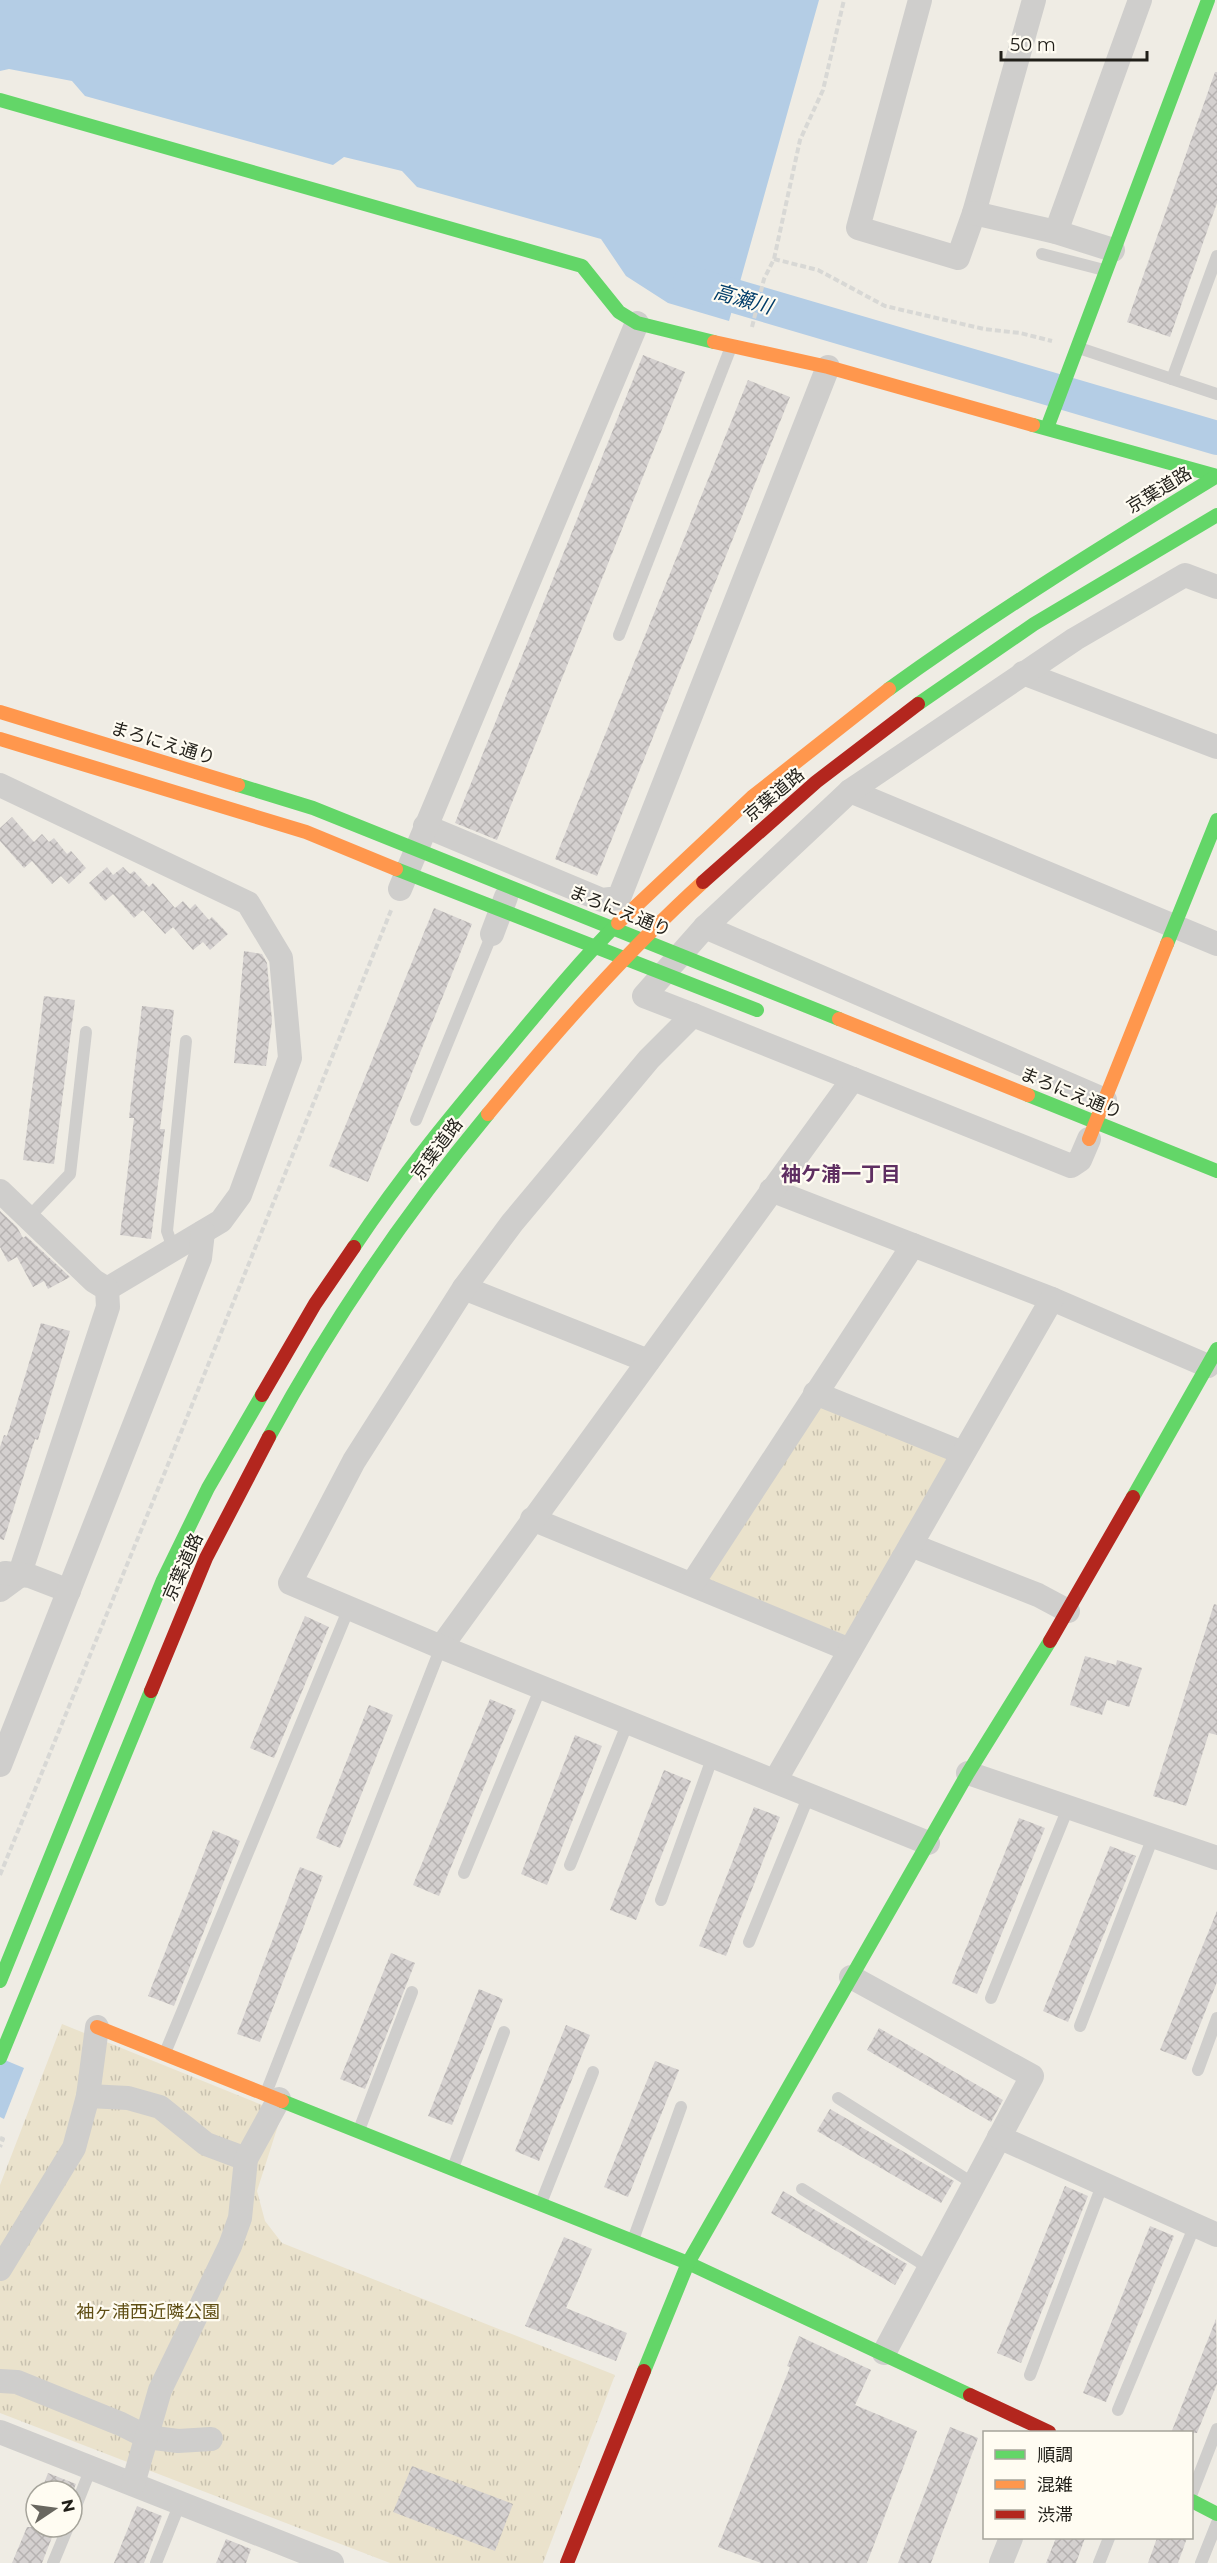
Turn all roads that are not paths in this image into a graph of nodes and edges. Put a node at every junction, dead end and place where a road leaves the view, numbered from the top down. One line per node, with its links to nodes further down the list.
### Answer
1 (920, 0): 6 (street)
2 (1034, 0): 6 (street)
3 (1140, 0): 7 (street)
4 (1208, 0): 10 (main road)
5 (0, 100): 11 (main road)
6 (974, 213): 7 (street)
7 (1056, 232): 10 (street)
8 (1042, 254): 10 (lane)
9 (1217, 256): 15 (lane)
10 (1110, 260): 13 (main road)
11 (637, 323): 12 (main road); 29 (street)
12 (732, 346): 14 (main road); 21 (lane)
13 (1076, 347): 15 (lane); 17 (main road)
14 (828, 367): 17 (main road); 30 (street)
15 (1172, 378): 16 (lane)
16 (1217, 394)
17 (1049, 423): 18 (main road)
18 (1217, 476): 34 (main road, 京葉道路)
19 (1217, 514): 36 (main road, 京葉道路)
20 (1217, 587): 22 (street)
21 (619, 635)
22 (1023, 674): 25 (street); 27 (street)
23 (0, 712): 34 (main road, まろにえ通り)
24 (0, 739): 38 (main road)
25 (1217, 747)
26 (0, 785): 52 (street)
27 (850, 791): 32 (street); 33 (street)
28 (1217, 820): 32 (main road)
29 (425, 826): 30 (street); 31 (street)
30 (519, 865): 35 (street)
31 (400, 889)
32 (1175, 926): 37 (street); 45 (main road)
33 (705, 927): 41 (street); 45 (street)
34 (614, 928): 36 (main road, まろにえ通り); 38 (main road, 京葉道路)
35 (492, 934): 46 (lane)
36 (643, 940): 39 (main road, 京葉道路); 47 (main road, まろにえ通り)
37 (1217, 944)
38 (594, 947): 39 (main road); 88 (main road, 京葉道路)
39 (624, 958): 40 (main road); 96 (main road, 京葉道路)
40 (766, 1013)
41 (693, 1015): 44 (street); 55 (street)
42 (86, 1032): 51 (lane)
43 (186, 1041): 54 (lane)
44 (853, 1079): 47 (street); 49 (street)
45 (1105, 1100): 47 (main road)
46 (416, 1120)
47 (1091, 1135): 48 (main road, まろにえ通り)
48 (1217, 1171)
49 (771, 1190): 53 (street); 59 (street)
50 (0, 1191): 51 (street)
51 (28, 1218): 56 (street)
52 (203, 1232): 54 (street); 67 (street)
53 (913, 1245): 57 (street); 60 (street)
54 (173, 1248): 56 (street)
55 (464, 1288): 59 (street); 68 (street)
56 (107, 1289): 64 (street)
57 (1052, 1299): 58 (street); 61 (street)
58 (1212, 1358): 69 (main road)
59 (648, 1361): 62 (street)
60 (815, 1393): 61 (street); 65 (street)
61 (963, 1453): 63 (street)
62 (532, 1520): 65 (street); 70 (street)
63 (911, 1545): 69 (street); 71 (street)
64 (10, 1574): 66 (street); 67 (street)
65 (692, 1584): 71 (street)
66 (0, 1590)
67 (69, 1591): 75 (street)
68 (349, 1608): 70 (street); 95 (lane)
69 (1068, 1611): 76 (main road)
70 (441, 1647): 72 (street); 100 (lane)
71 (850, 1650): 77 (street)
72 (541, 1687): 73 (street); 84 (lane)
73 (628, 1722): 74 (street); 83 (lane)
74 (713, 1756): 77 (street); 85 (lane)
75 (0, 1765)
76 (968, 1773): 79 (street); 81 (main road)
77 (775, 1781): 78 (street)
78 (809, 1795): 81 (street); 86 (lane)
79 (1068, 1808): 80 (street); 90 (lane)
80 (1153, 1837): 82 (street); 92 (lane)
81 (928, 1843): 87 (main road)
82 (1217, 1858)
83 (570, 1865)
84 (464, 1873)
85 (661, 1900)
86 (749, 1942)
87 (851, 1977): 104 (street); 114 (main road)
88 (0, 1981)
89 (412, 1992): 103 (lane)
90 (991, 1998)
91 (1217, 2018): 97 (lane)
92 (1080, 2026)
93 (97, 2027): 95 (main road); 99 (street)
94 (504, 2032): 106 (lane)
95 (165, 2054): 100 (main road)
96 (0, 2058)
97 (1198, 2070)
98 (593, 2072): 110 (lane)
99 (88, 2096): 105 (street); 116 (street)
100 (272, 2097): 103 (main road); 105 (street)
101 (838, 2098): 108 (lane)
102 (681, 2107): 113 (lane)
103 (358, 2131): 106 (main road)
104 (999, 2137): 107 (street); 108 (street)
105 (246, 2158): 124 (street)
106 (452, 2169): 110 (main road)
107 (1103, 2183): 111 (street); 118 (lane)
108 (974, 2184): 115 (street)
109 (802, 2189): 115 (lane)
110 (540, 2204): 113 (main road)
111 (1195, 2225): 112 (street); 120 (lane)
112 (1217, 2235)
113 (633, 2241): 114 (main road)
114 (688, 2263): 117 (main road); 141 (main road)
115 (929, 2268): 117 (street)
116 (0, 2269)
117 (884, 2354): 122 (main road)
118 (1030, 2375)
119 (0, 2381): 124 (street)
120 (1118, 2410)
121 (1217, 2429): 129 (lane)
122 (1044, 2431)
123 (1, 2436): 126 (street)
124 (147, 2437): 125 (street); 127 (street)
125 (212, 2439)
126 (91, 2468): 127 (street); 128 (lane)
127 (133, 2484): 131 (street)
128 (84, 2486)
129 (1193, 2488)
130 (1193, 2502): 132 (main road)
131 (180, 2503): 137 (street); 139 (lane)
132 (1217, 2514)
133 (1217, 2523): 144 (lane)
134 (63, 2539): 138 (lane)
135 (1011, 2539): 142 (street)
136 (1109, 2539): 143 (lane)
137 (302, 2558): 140 (street)
138 (53, 2563)
139 (156, 2563)
140 (332, 2563)
141 (567, 2563)
142 (1001, 2563)
143 (1099, 2563)
144 (1202, 2563)

